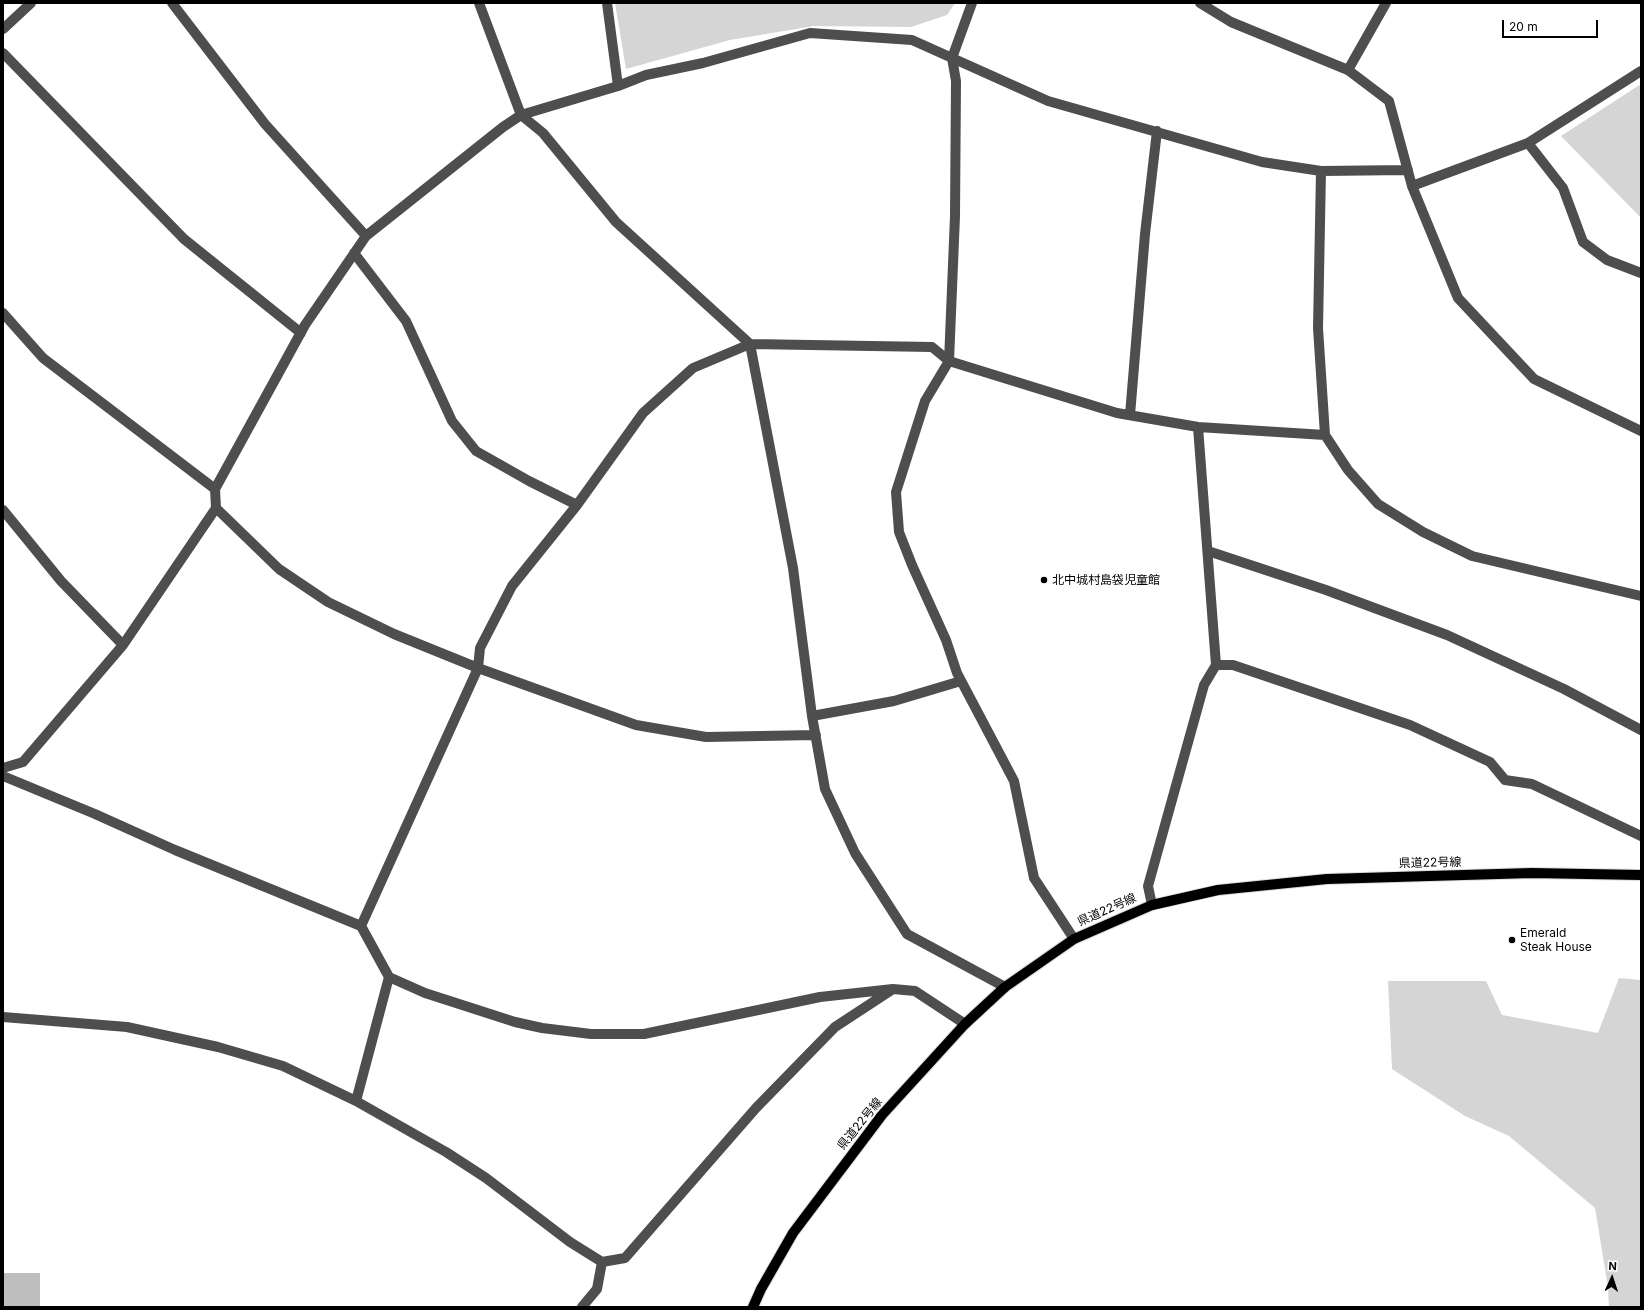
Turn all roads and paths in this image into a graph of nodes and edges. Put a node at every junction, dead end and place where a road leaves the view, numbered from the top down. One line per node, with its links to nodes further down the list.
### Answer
1 (31, 3): 8 (street)
2 (172, 3): 20 (street)
3 (480, 3): 14 (street)
4 (607, 3): 13 (street)
5 (972, 3): 10 (street)
6 (1200, 3): 11 (street)
7 (1386, 3): 11 (street)
8 (3, 29)
9 (3, 53): 24 (street)
10 (952, 58): 13 (street); 15 (street); 26 (street)
11 (1348, 70): 17 (street)
12 (1641, 71): 16 (street)
13 (618, 86): 14 (street)
14 (521, 115): 20 (street); 25 (street)
15 (1156, 131): 18 (street); 27 (street)
16 (1528, 143): 19 (street); 22 (street)
17 (1408, 170): 18 (street); 19 (street)
18 (1321, 171): 30 (street)
19 (1412, 186): 29 (street)
20 (366, 236): 21 (street)
21 (354, 253): 24 (street); 32 (street)
22 (1641, 273)
23 (3, 313): 31 (street)
24 (300, 333): 31 (street)
25 (750, 344): 26 (street); 32 (street); 41 (street)
26 (949, 361): 27 (street); 40 (street)
27 (1130, 415): 28 (street)
28 (1198, 427): 30 (street); 35 (street)
29 (1641, 431)
30 (1325, 435): 36 (street)
31 (215, 489): 33 (street)
32 (577, 505): 39 (street)
33 (216, 508): 37 (street); 39 (street)
34 (3, 510): 37 (street)
35 (1208, 551): 38 (street); 42 (street)
36 (1641, 596)
37 (123, 645): 44 (street)
38 (1216, 665): 46 (street); 48 (street)
39 (478, 668): 43 (street); 49 (street)
40 (961, 681): 41 (street); 50 (street)
41 (812, 716): 43 (street)
42 (1641, 730)
43 (816, 735): 52 (street)
44 (3, 768)
45 (3, 776): 49 (street)
46 (1641, 836)
47 (1641, 875): 48 (main road, 県道22号線)
48 (1152, 905): 50 (main road, 県道22号線)
49 (361, 926): 51 (street)
50 (1074, 939): 52 (main road, 県道22号線)
51 (389, 977): 53 (street); 56 (street)
52 (1005, 987): 55 (main road, 県道22号線)
53 (893, 989): 55 (street); 57 (street)
54 (3, 1016): 56 (street)
55 (965, 1024): 59 (main road, 県道22号線)
56 (356, 1100): 57 (street)
57 (602, 1262): 58 (street)
58 (582, 1307)
59 (753, 1307)

